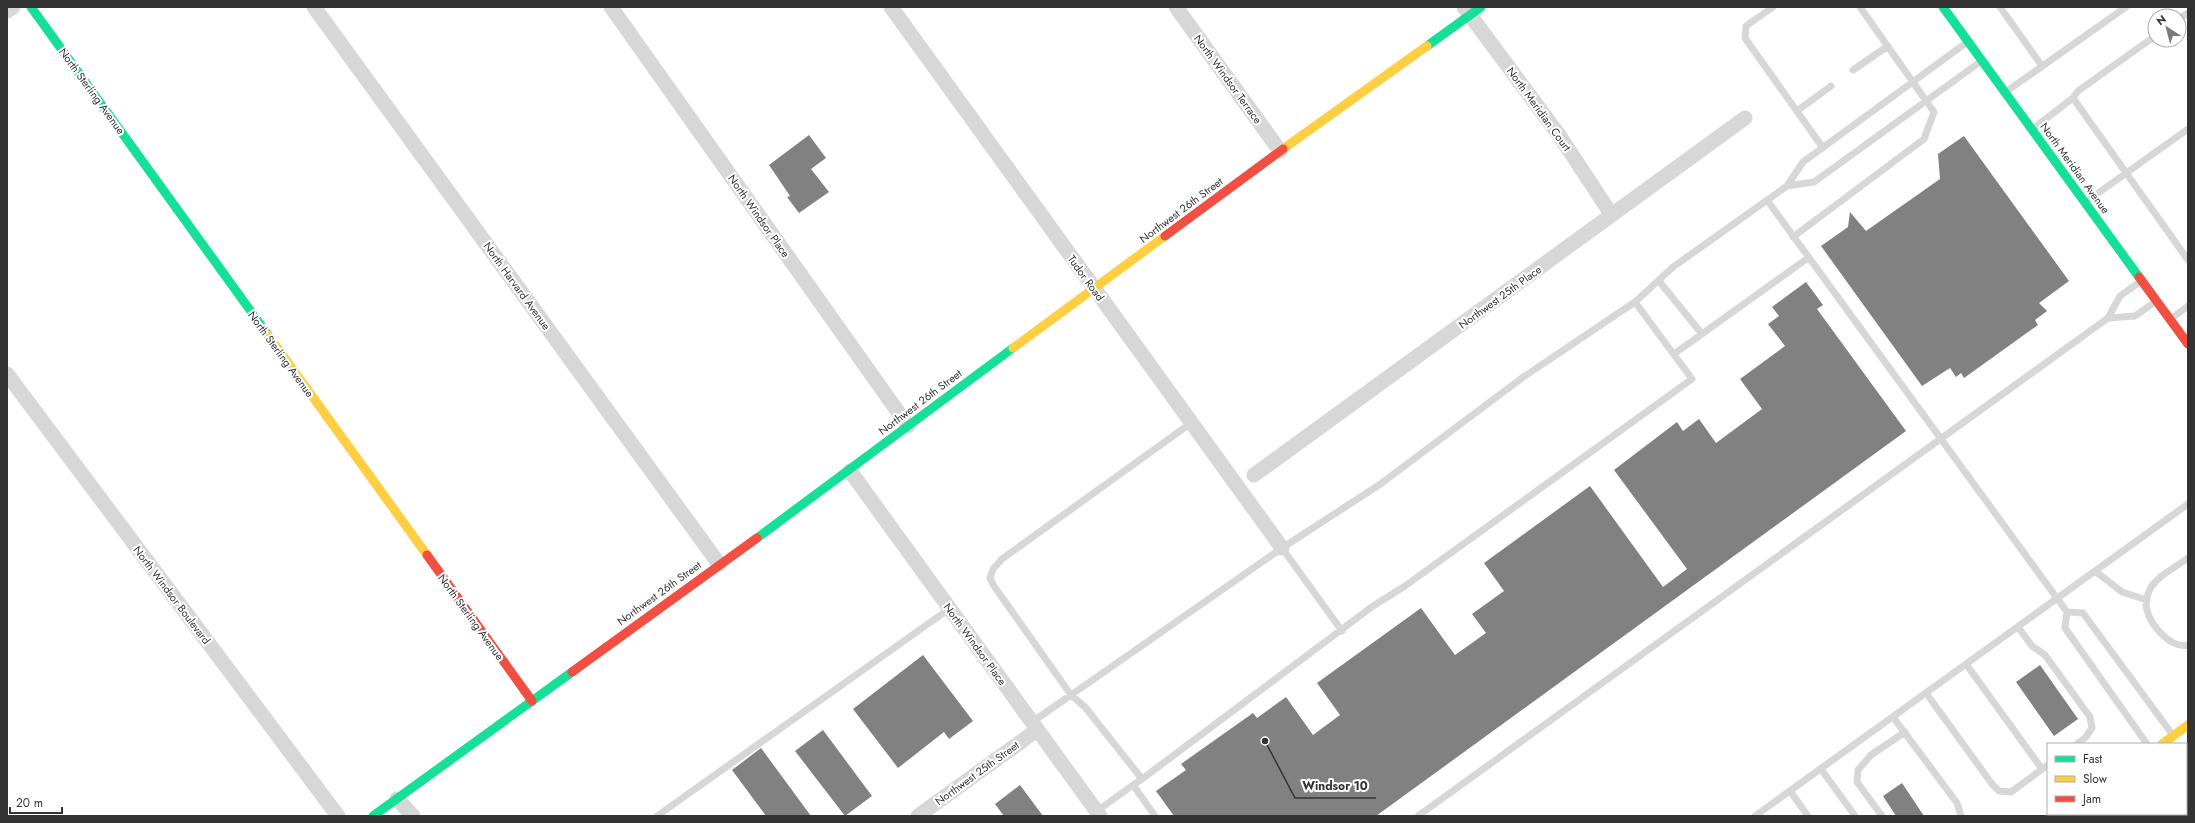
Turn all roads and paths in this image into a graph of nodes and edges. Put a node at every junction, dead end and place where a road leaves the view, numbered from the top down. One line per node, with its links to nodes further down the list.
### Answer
1 (13, 7): 13 (street)
2 (31, 7): 71 (street, North Sterling Avenue)
3 (314, 7): 59 (street, North Harvard Avenue)
4 (611, 7): 52 (street, North Windsor Place)
5 (891, 7): 41 (street, Tudor Road)
6 (1176, 7): 30 (street, North Windsor Terrace)
7 (1773, 7): 25 (lane)
8 (1860, 7): 16 (lane)
9 (1943, 7): 14 (street, North Meridian Avenue)
10 (2000, 7): 18 (lane)
11 (2126, 7): 18 (lane)
12 (1472, 10): 30 (street, Northwest 26th Street); 35 (street, North Meridian Court)
13 (7, 11)
14 (1968, 42): 17 (street, North Meridian Avenue); 20 (lane)
15 (2147, 42): 23 (lane)
16 (1888, 46): 19 (lane); 20 (lane)
17 (1982, 60): 22 (street, North Meridian Avenue); 24 (lane)
18 (2042, 66): 22 (lane)
19 (1854, 70)
20 (1913, 82): 24 (lane); 29 (lane)
21 (1831, 86): 25 (lane)
22 (2005, 93): 27 (street, North Meridian Avenue)
23 (2073, 98): 27 (lane); 31 (lane)
24 (1927, 100): 32 (lane); 36 (lane)
25 (1797, 111): 29 (lane)
26 (1744, 118): 35 (street, Northwest 25th Place)
27 (2032, 129): 34 (street, North Meridian Avenue)
28 (2188, 129): 31 (lane)
29 (1823, 148): 32 (lane)
30 (1280, 150): 41 (street, Northwest 26th Street)
31 (2126, 173): 34 (lane); 38 (lane)
32 (1788, 186): 33 (lane)
33 (1767, 200): 36 (lane); 40 (lane)
34 (2085, 202): 39 (street, North Meridian Avenue)
35 (1611, 214): 55 (street, Northwest 25th Place)
36 (1793, 236): 37 (lane)
37 (1808, 258): 47 (lane); 53 (lane)
38 (2188, 260)
39 (2141, 280): 42 (street, North Meridian Avenue); 45 (lane)
40 (1659, 281): 43 (lane); 47 (lane)
41 (1094, 289): 51 (street, Tudor Road); 52 (street, Northwest 26th Street)
42 (2156, 301): 45 (lane); 46 (street, North Meridian Avenue)
43 (1635, 302): 49 (lane); 57 (lane)
44 (2188, 306): 46 (lane)
45 (2108, 318): 53 (lane)
46 (2170, 319): 48 (street, North Meridian Avenue)
47 (1702, 334): 49 (lane)
48 (2188, 344)
49 (1674, 354): 66 (lane)
50 (7, 374): 87 (street, North Windsor Boulevard)
51 (1191, 423): 57 (street, Tudor Road); 70 (lane)
52 (908, 426): 54 (street, Northwest 26th Street)
53 (1940, 439): 61 (lane); 93 (lane)
54 (850, 471): 59 (street, Northwest 26th Street); 63 (street, North Windsor Place)
55 (1254, 475)
56 (2188, 504): 60 (lane)
57 (1282, 548): 66 (lane); 70 (lane)
58 (2188, 558): 62 (lane)
59 (719, 564): 71 (street, Northwest 26th Street)
60 (2095, 571): 61 (lane); 62 (lane)
61 (2057, 599): 64 (lane); 65 (lane)
62 (2147, 600): 67 (lane)
63 (949, 609): 73 (street, North Windsor Place); 90 (lane)
64 (2068, 612): 76 (lane); 78 (lane)
65 (2018, 627): 68 (lane); 77 (lane)
66 (1342, 630): 82 (lane)
67 (2188, 645)
68 (1966, 664): 69 (lane); 80 (lane)
69 (1926, 693): 72 (lane); 80 (lane)
70 (1071, 695): 73 (lane); 82 (lane)
71 (532, 701): 85 (street, Northwest 26th Street)
72 (1893, 717): 75 (lane); 81 (lane)
73 (1034, 726): 86 (street, North Windsor Place); 91 (street, Northwest 25th Street)
74 (2188, 726): 76 (street)
75 (1904, 732): 97 (lane); 98 (lane)
76 (2173, 736): 79 (street)
77 (2078, 743)
78 (2146, 743)
79 (2163, 743)
80 (2045, 767)
81 (1821, 769): 84 (lane); 96 (lane)
82 (1142, 778): 83 (lane)
83 (1133, 786): 86 (lane); 92 (lane)
84 (1790, 791): 94 (lane); 95 (lane)
85 (397, 799): 88 (street, Northwest 26th Street); 89 (street)
86 (1099, 814)
87 (338, 816)
88 (373, 816)
89 (412, 816)
90 (657, 816)
91 (918, 816)
92 (1155, 816)
93 (1418, 816)
94 (1755, 816)
95 (1808, 816)
96 (1855, 816)
97 (1882, 816)
98 (1961, 816)

